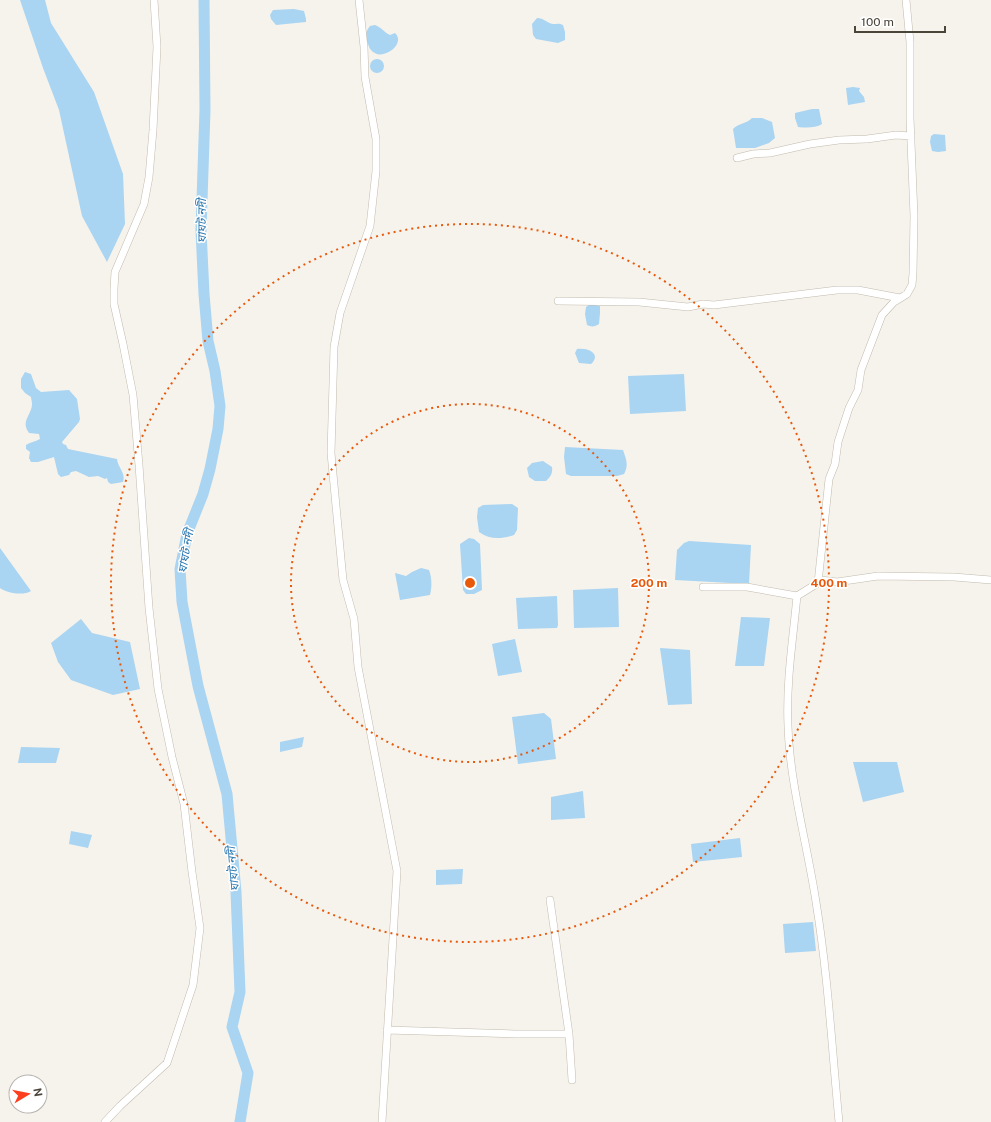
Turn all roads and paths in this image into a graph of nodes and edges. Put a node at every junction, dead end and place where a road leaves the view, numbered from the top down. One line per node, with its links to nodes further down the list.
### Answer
1 (154, 0): 16 (street)
2 (358, 0): 13 (street)
3 (906, 0): 4 (street)
4 (911, 136): 5 (street); 6 (street)
5 (737, 158)
6 (900, 298): 7 (street); 9 (street)
7 (558, 301)
8 (991, 580): 9 (street)
9 (818, 583): 11 (street)
10 (703, 587): 11 (street)
11 (797, 596): 18 (street)
12 (550, 900): 14 (street)
13 (387, 1030): 14 (street); 17 (street)
14 (569, 1034): 15 (street)
15 (572, 1080)
16 (105, 1122)
17 (382, 1122)
18 (838, 1122)

